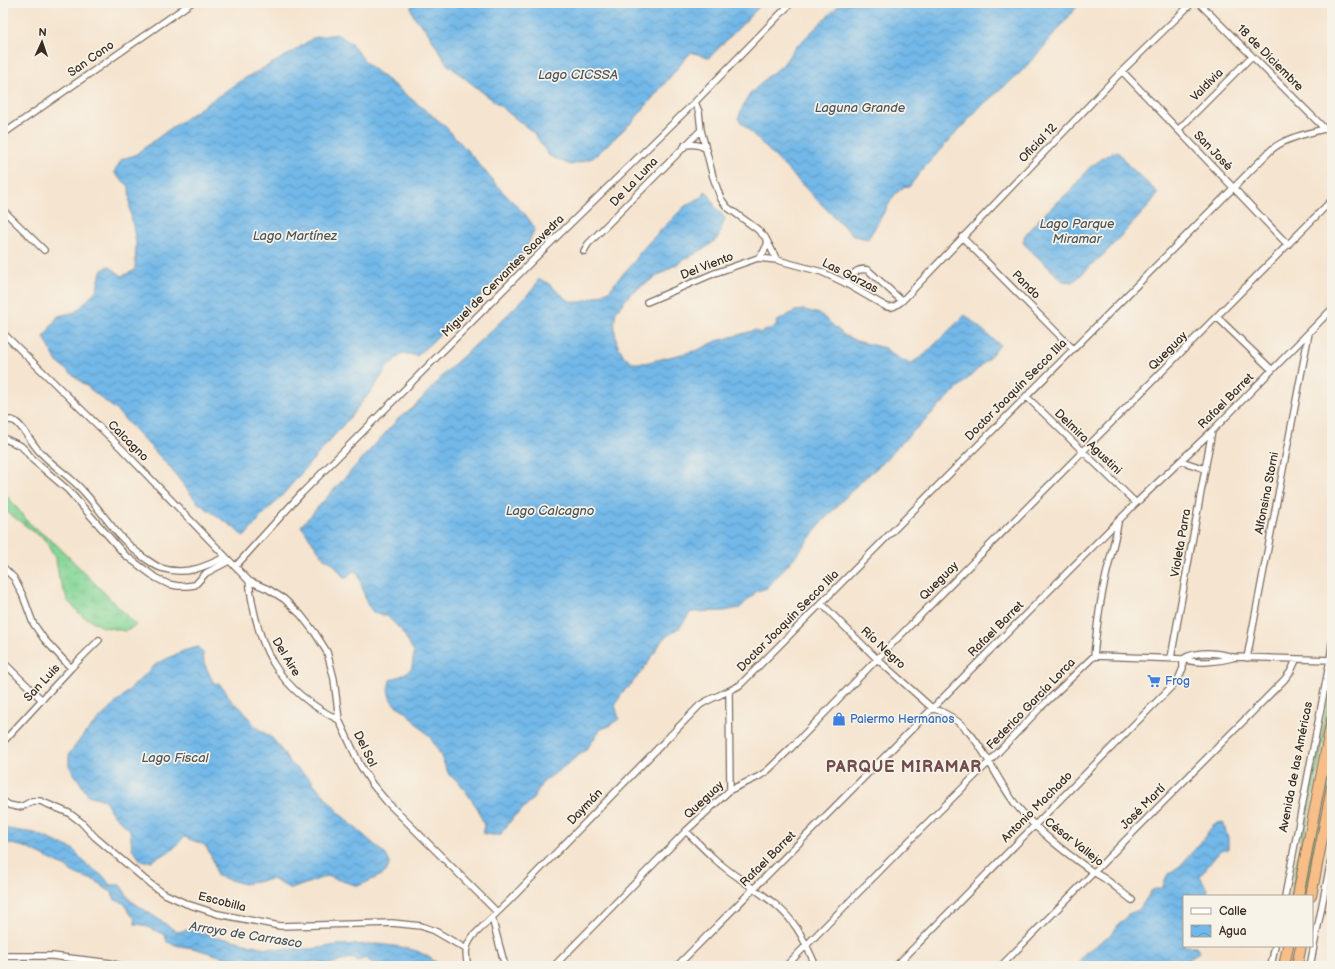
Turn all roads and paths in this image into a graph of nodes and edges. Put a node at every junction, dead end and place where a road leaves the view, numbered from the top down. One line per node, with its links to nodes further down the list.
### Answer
1 (191, 3): 12 (street, San Cono)
2 (791, 3): 7 (street, Miguel de Cervantes Saavedra)
3 (1192, 3): 6 (street, Oficial 12)
4 (1199, 3): 5 (street, 18 de Diciembre)
5 (1252, 56): 9 (street, 18 de Diciembre); 11 (street, Valdivia)
6 (1122, 71): 11 (street, San José); 18 (street, Oficial 12)
7 (695, 102): 10 (street); 51 (street, Miguel de Cervantes Saavedra)
8 (1332, 127): 9 (street, Doctor Joaquín Secco Illa)
9 (1325, 129): 15 (street, Doctor Joaquín Secco Illa)
10 (701, 130): 13 (street, De La Luna); 14 (street)
11 (1178, 130): 15 (street, San José)
12 (3, 134)
13 (685, 145): 14 (street); 22 (street, De La Luna)
14 (707, 150): 19 (street)
15 (1233, 188): 20 (street, San José); 32 (street, Doctor Joaquín Secco Illa)
16 (1332, 200): 20 (street, Queguay)
17 (3, 210): 21 (street)
18 (962, 237): 26 (street, Oficial 12); 32 (street, Pando)
19 (768, 243): 23 (street); 24 (street)
20 (1288, 245): 29 (street, Queguay)
21 (44, 250)
22 (584, 251)
23 (758, 258): 24 (street, Las Garzas); 27 (street, Del Viento)
24 (777, 260): 25 (street, Las Garzas)
25 (845, 283): 26 (street, Las Garzas); 26 (street)
26 (902, 301)
27 (647, 302)
28 (1332, 309): 31 (street, Rafael Barret)
29 (1217, 317): 33 (street); 38 (street, Queguay)
30 (3, 333): 49 (street, Calcagno)
31 (1310, 333): 33 (street, Rafael Barret); 59 (street, Alfonsina Storni)
32 (1073, 349): 34 (street, Doctor Joaquín Secco Illa)
33 (1272, 370): 36 (street, Rafael Barret)
34 (1026, 396): 38 (street, Delmira Agustini); 53 (street, Doctor Joaquín Secco Illa)
35 (3, 422): 41 (street)
36 (1212, 431): 39 (street, Rafael Barret); 40 (street, Violeta Parra)
37 (3, 438): 42 (street)
38 (1082, 452): 43 (street, Delmira Agustini); 60 (street, Queguay)
39 (1181, 461): 40 (street); 43 (street, Rafael Barret)
40 (1205, 469): 57 (street, Violeta Parra)
41 (76, 483): 42 (street); 47 (street)
42 (68, 490): 48 (street)
43 (1136, 504): 44 (street, Rafael Barret)
44 (1118, 522): 45 (street, Rafael Barret); 46 (street)
45 (1106, 534): 46 (street); 67 (street, Rafael Barret)
46 (1115, 540): 56 (street)
47 (131, 548): 48 (street); 49 (street)
48 (125, 555): 49 (street)
49 (227, 559): 51 (street, Calcagno)
50 (3, 567): 64 (street)
51 (235, 567): 52 (street, Calcagno)
52 (249, 581): 68 (street, Del Aire); 68 (street, Del Sol)
53 (820, 603): 60 (street, Río Negro); 65 (street, Doctor Joaquín Secco Illa)
54 (99, 640): 64 (street, San Luis)
55 (1332, 643): 62 (street, Avenida de las Américas)
56 (1094, 656): 57 (street); 71 (street, Federico García Lorca)
57 (1171, 658): 58 (street)
58 (1183, 658): 59 (street); 75 (street, Antonio Machado)
59 (1247, 658): 61 (street)
60 (877, 659): 67 (street, Río Negro); 73 (street, Queguay)
61 (1296, 660): 62 (street); 78 (street, José Martí)
62 (1331, 660): 80 (street, Avenida de las Américas)
63 (3, 662): 66 (street)
64 (70, 668): 66 (street, San Luis)
65 (729, 692): 73 (street); 84 (street, Daymán)
66 (40, 700): 70 (street, San Luis)
67 (932, 708): 71 (street, César Vallejo); 79 (street, Rafael Barret)
68 (339, 720): 84 (street, Del Sol)
69 (1332, 720): 81 (highway)
70 (3, 742)
71 (989, 762): 75 (street, César Vallejo); 86 (street, Federico García Lorca)
72 (1332, 787): 82 (highway)
73 (730, 790): 76 (street, Queguay)
74 (3, 801): 90 (street, Escobilla)
75 (1034, 825): 78 (street, César Vallejo); 100 (street, Antonio Machado)
76 (686, 831): 79 (street); 96 (street, Queguay)
77 (1332, 855): 105 (street)
78 (1094, 873): 83 (street, César Vallejo); 101 (street, José Martí)
79 (753, 888): 86 (street); 97 (street, Rafael Barret)
80 (1285, 895)
81 (1298, 895)
82 (1311, 895)
83 (1132, 900)
84 (497, 912): 85 (street, Daymán)
85 (492, 918): 90 (street, Daymán); 95 (street)
86 (806, 946): 98 (street, Federico García Lorca); 99 (street)
87 (1275, 947): 102 (street)
88 (1288, 947): 103 (highway)
89 (1301, 947): 104 (highway)
90 (466, 949): 94 (street)
91 (3, 956): 92 (street)
92 (111, 965): 93 (street)
93 (121, 966)
94 (468, 966)
95 (505, 966)
96 (554, 966)
97 (677, 966)
98 (786, 966)
99 (816, 966)
100 (896, 966)
101 (1001, 966)
102 (1271, 966)
103 (1284, 966)
104 (1297, 966)
105 (1310, 966)

